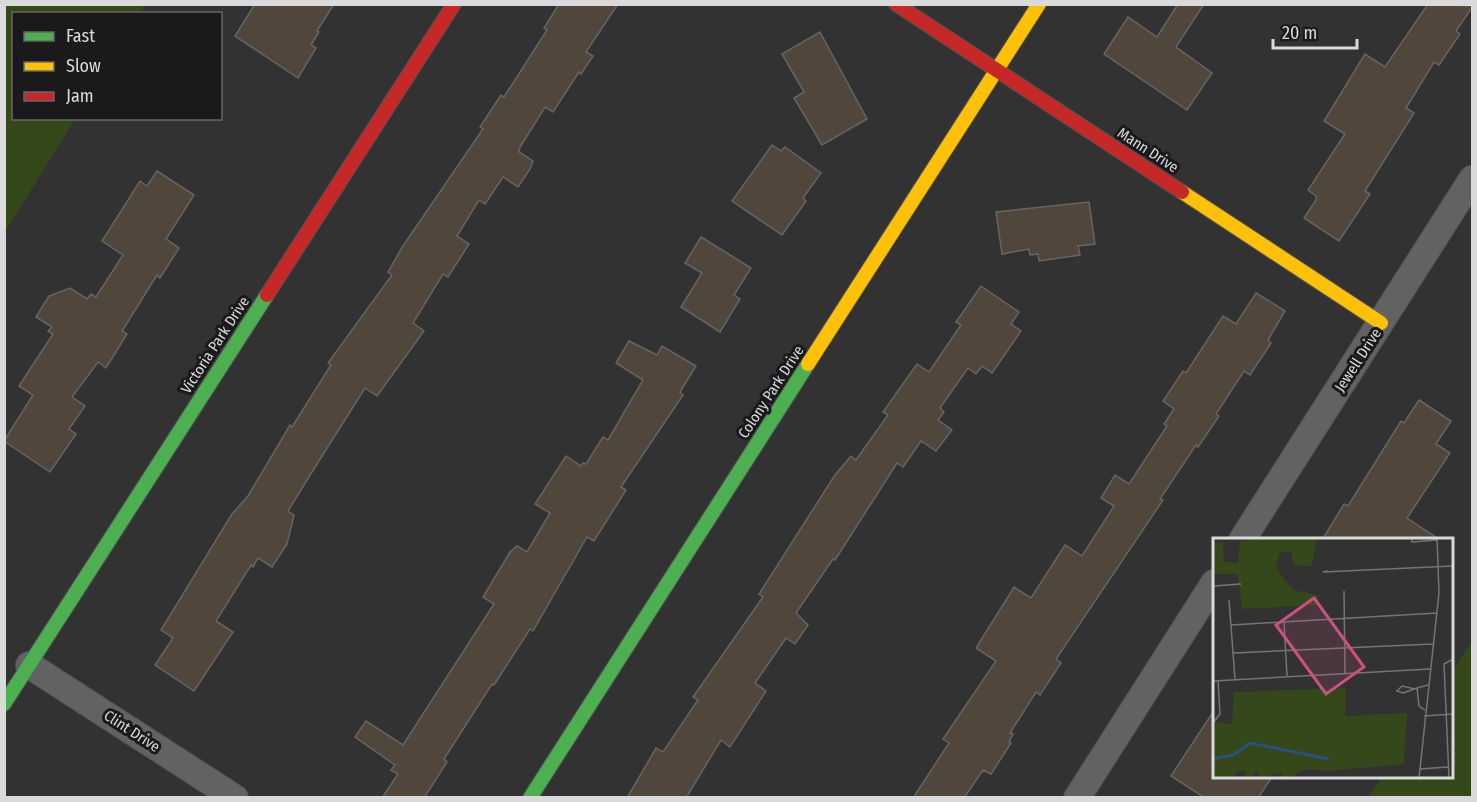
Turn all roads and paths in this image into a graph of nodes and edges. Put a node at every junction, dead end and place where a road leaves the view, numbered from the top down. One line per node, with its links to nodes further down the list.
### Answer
1 (454, 4): 9 (street, Victoria Park Drive)
2 (896, 4): 4 (street, Mann Drive)
3 (1039, 4): 4 (street, Colony Park Drive)
4 (997, 70): 6 (street, Mann Drive); 12 (street, Colony Park Drive)
5 (1473, 179): 6 (street, Jewell Drive)
6 (1381, 323): 7 (street, Jewell Drive)
7 (1243, 538)
8 (1213, 586): 13 (street)
9 (29, 665): 10 (street, Victoria Park Drive); 11 (street, Clint Drive)
10 (4, 704)
11 (235, 798)
12 (530, 798)
13 (1077, 798)

